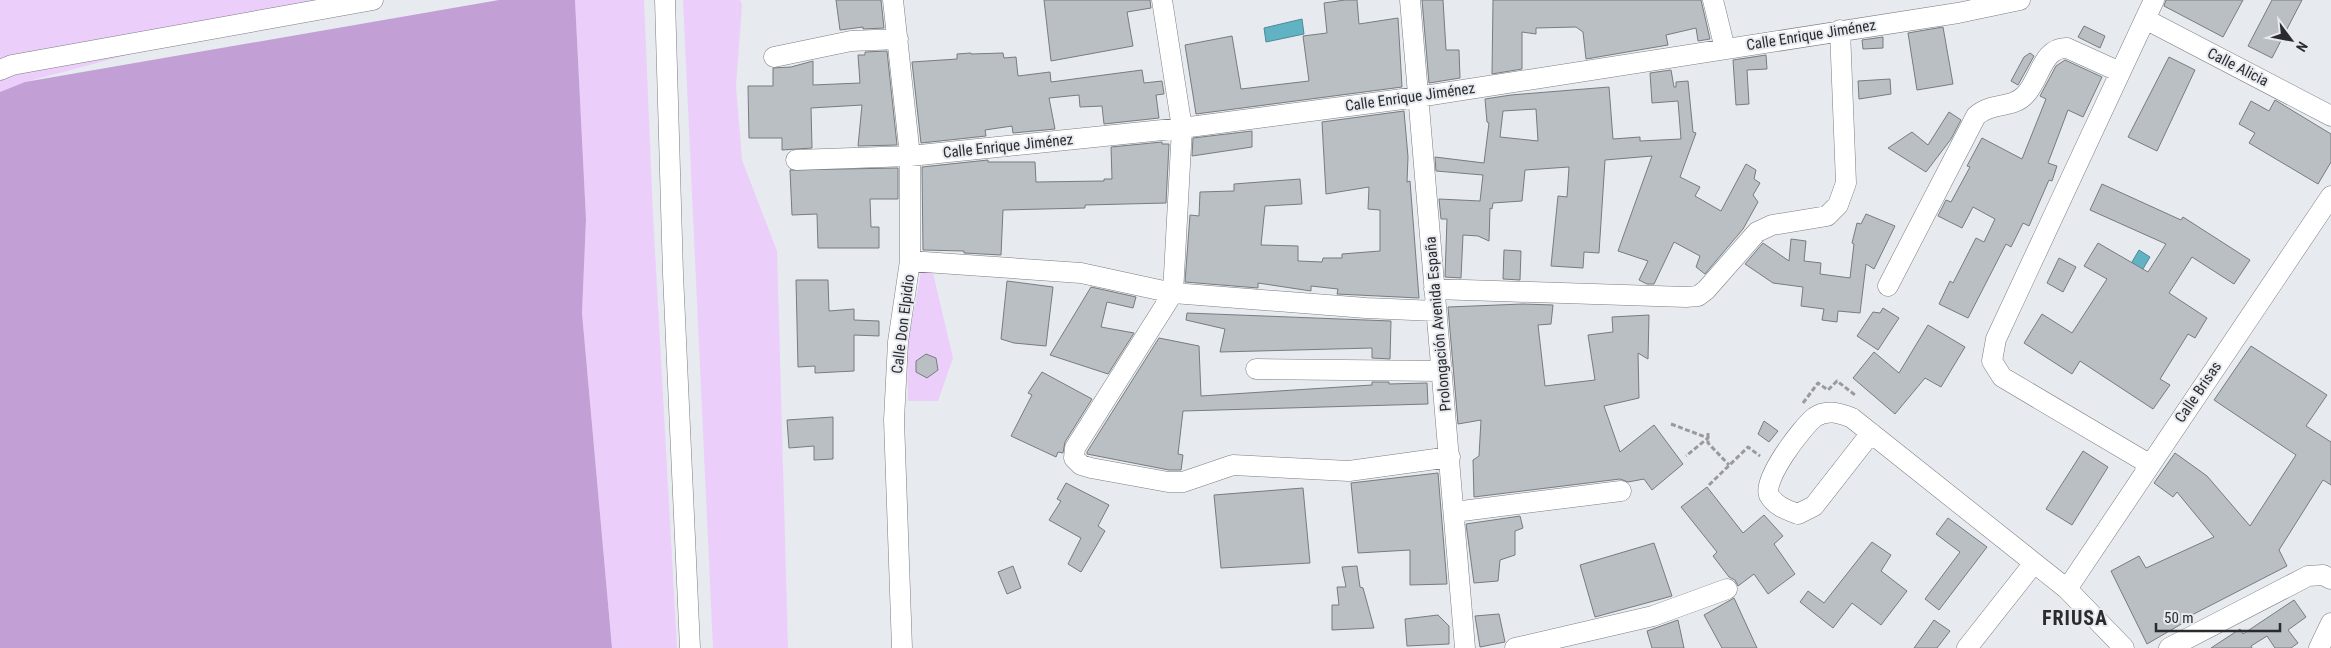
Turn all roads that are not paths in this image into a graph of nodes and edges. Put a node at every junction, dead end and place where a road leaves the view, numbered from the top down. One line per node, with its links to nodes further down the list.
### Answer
1 (373, 0): 15 (street)
2 (665, 0): 40 (street)
3 (893, 0): 12 (street, Calle Don Elpidio)
4 (1162, 0): 19 (street)
5 (1410, 0): 17 (street, Prolongación Avenida España)
6 (1713, 0): 13 (street)
7 (2020, 0): 9 (street, Calle Enrique Jiménez)
8 (2154, 0): 10 (street)
9 (1957, 6): 11 (street, Calle Enrique Jiménez)
10 (2145, 19): 16 (street); 18 (street, Calle Alicia)
11 (1840, 30): 13 (street, Calle Enrique Jiménez); 25 (street)
12 (898, 39): 14 (street); 20 (street, Calle Don Elpidio)
13 (1724, 49): 17 (street, Calle Enrique Jiménez)
14 (774, 57)
15 (0, 70)
16 (2120, 72): 24 (street); 32 (street)
17 (1418, 97): 19 (street, Calle Enrique Jiménez); 25 (street, Prolongación Avenida España)
18 (2331, 116)
19 (1182, 128): 20 (street, Calle Enrique Jiménez); 26 (street)
20 (910, 156): 21 (street, Calle Enrique Jiménez); 23 (street, Calle Don Elpidio)
21 (796, 160)
22 (2331, 196): 32 (street, Calle Brisas)
23 (910, 261): 26 (street); 41 (street, Calle Don Elpidio)
24 (1888, 286)
25 (1434, 289): 27 (street, Prolongación Avenida España)
26 (1173, 294): 27 (street); 31 (street)
27 (1436, 312): 29 (street, Prolongación Avenida España)
28 (1256, 370): 29 (street)
29 (1441, 370): 31 (street, Prolongación Avenida España)
30 (1871, 433): 30 (street); 35 (street)
31 (1450, 457): 34 (street, Prolongación Avenida España)
32 (2149, 464): 38 (street, Calle Brisas)
33 (1621, 492): 34 (street)
34 (1454, 512): 42 (street, Prolongación Avenida España)
35 (2034, 563): 38 (street); 44 (street)
36 (2331, 579): 46 (street)
37 (1727, 589): 43 (street)
38 (2067, 589): 45 (street)
39 (2331, 623): 47 (street)
40 (690, 648)
41 (902, 648)
42 (1465, 648)
43 (1515, 648)
44 (1967, 648)
45 (2124, 648)
46 (2169, 648)
47 (2319, 648)

